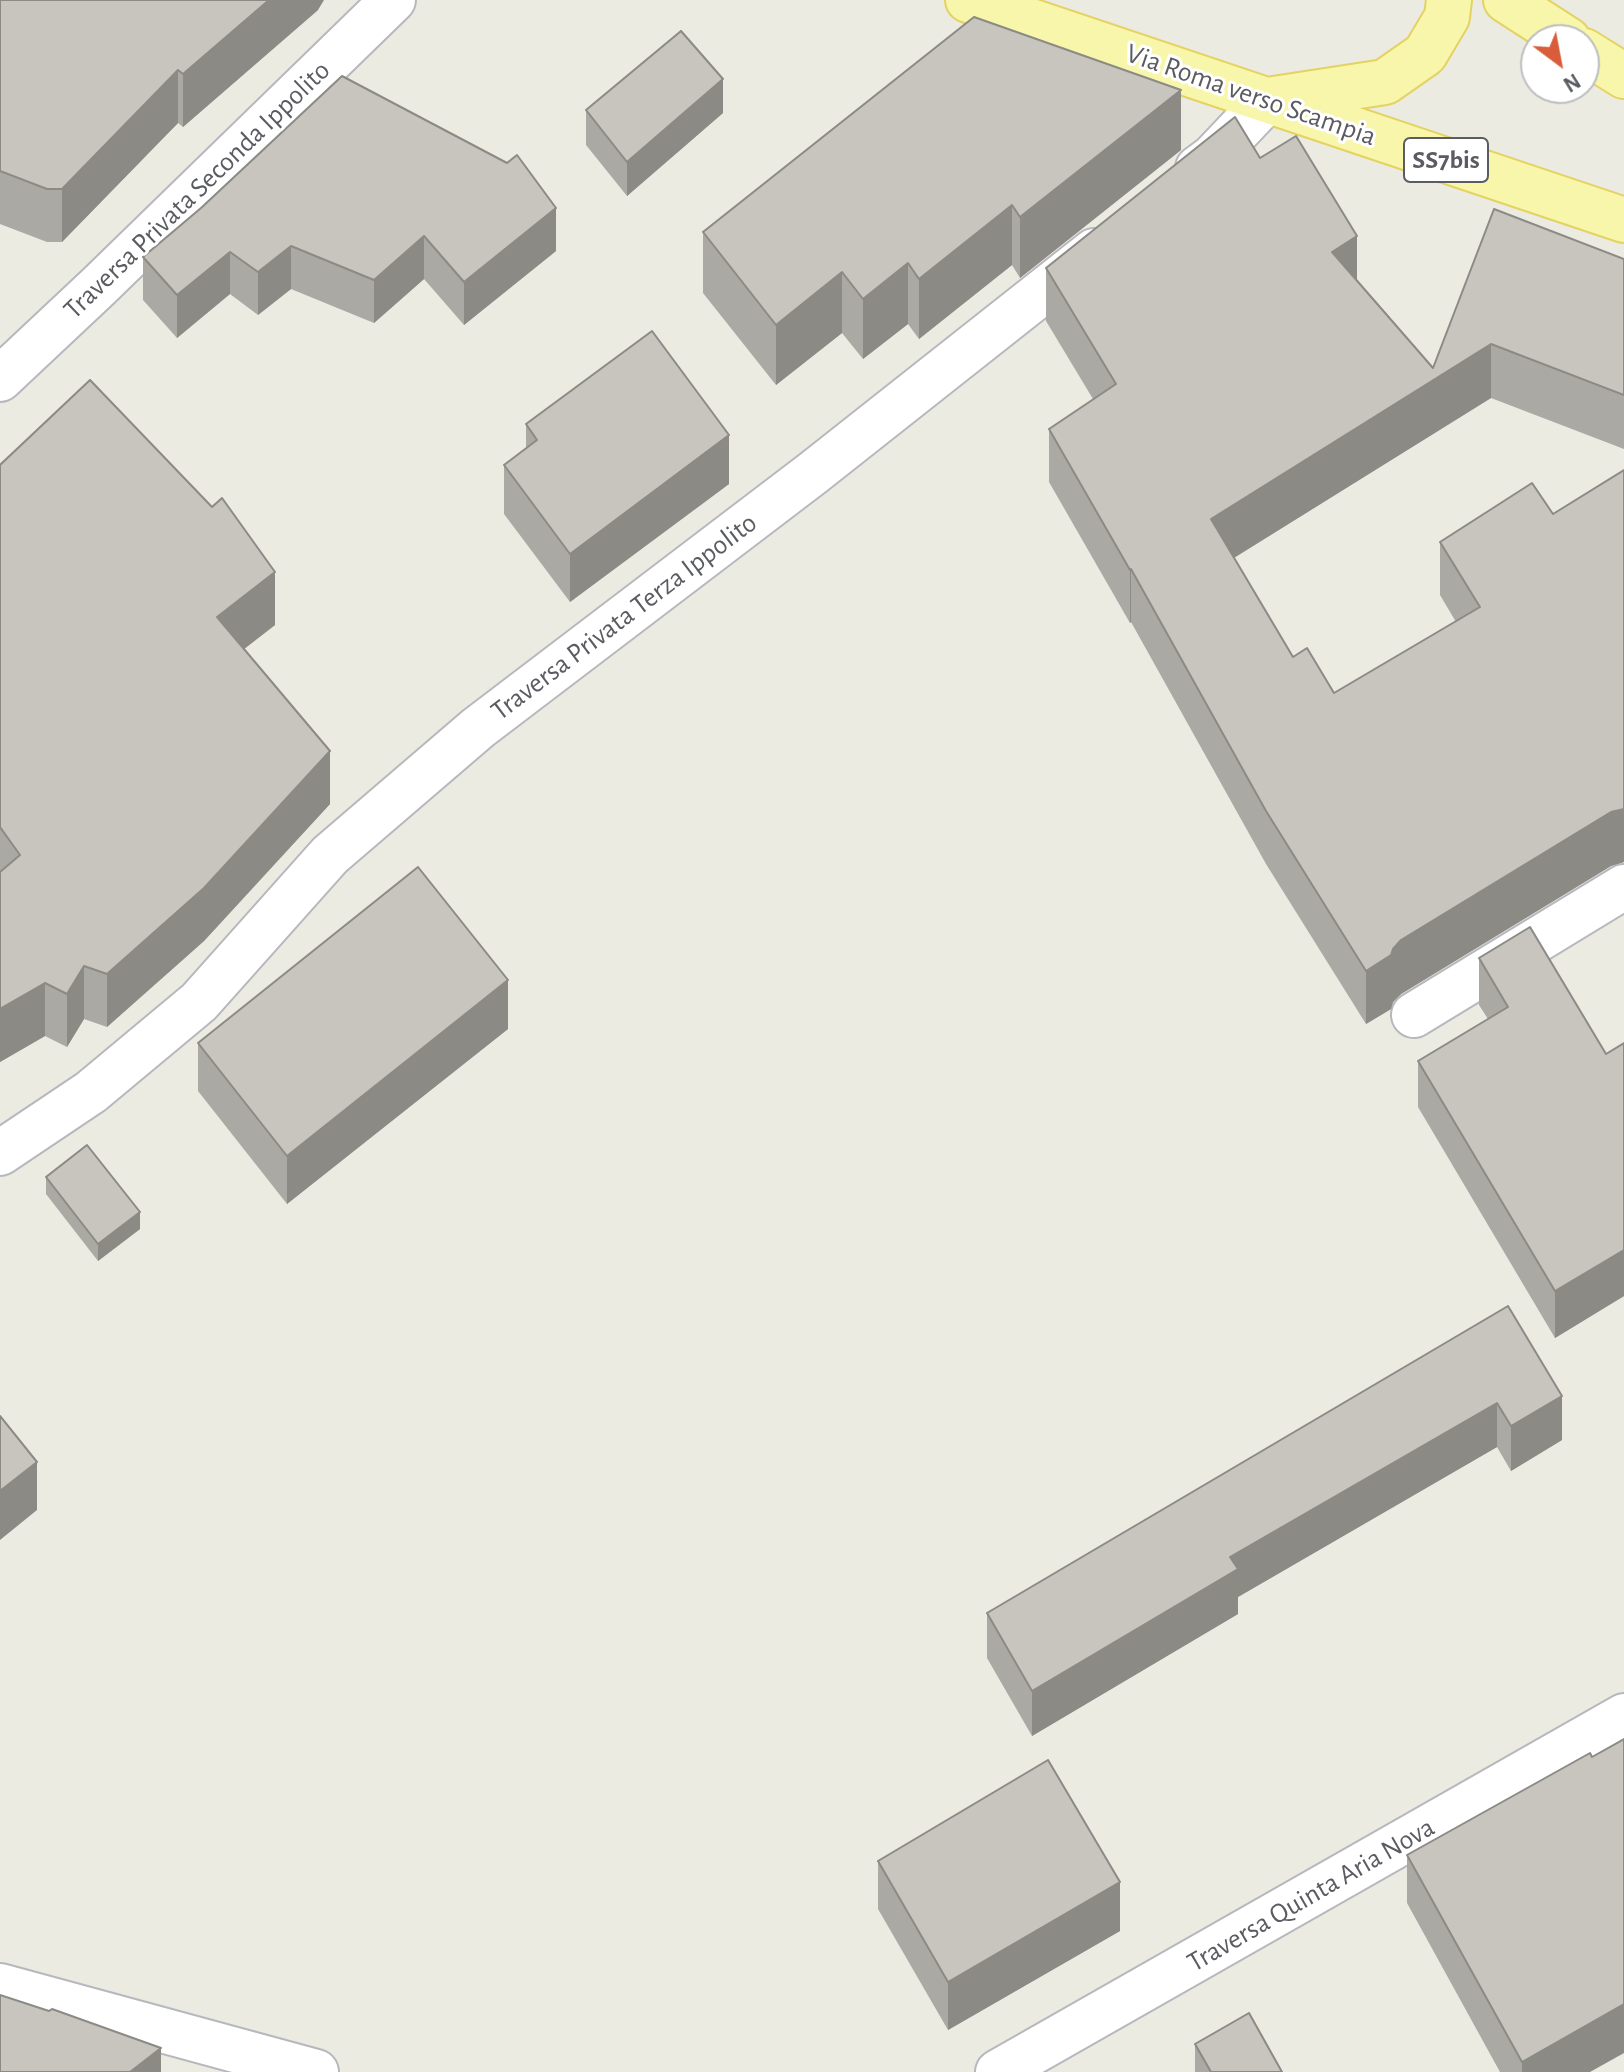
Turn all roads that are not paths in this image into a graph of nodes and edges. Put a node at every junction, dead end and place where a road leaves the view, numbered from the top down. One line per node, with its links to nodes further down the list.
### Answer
1 (393, 0): 12 (street, Traversa Privata Seconda Ippolito)
2 (968, 0): 8 (main road, Via Roma verso Scampia)
3 (1449, 0): 8 (main road)
4 (1506, 0): 5 (main road)
5 (1543, 24)
6 (1600, 61): 7 (main road)
7 (1624, 76)
8 (1267, 100): 9 (street); 10 (main road, Via Roma verso Scampia / SS7bis)
9 (1163, 196)
10 (1624, 220)
11 (1125, 226): 15 (street, Traversa Privata Terza Ippolito)
12 (0, 379)
13 (1624, 887): 14 (street)
14 (1414, 1015)
15 (0, 1153)
16 (1624, 1716): 19 (street, Traversa Quinta Aria Nova)
17 (0, 1986): 18 (street)
18 (316, 2072)
19 (998, 2072)

